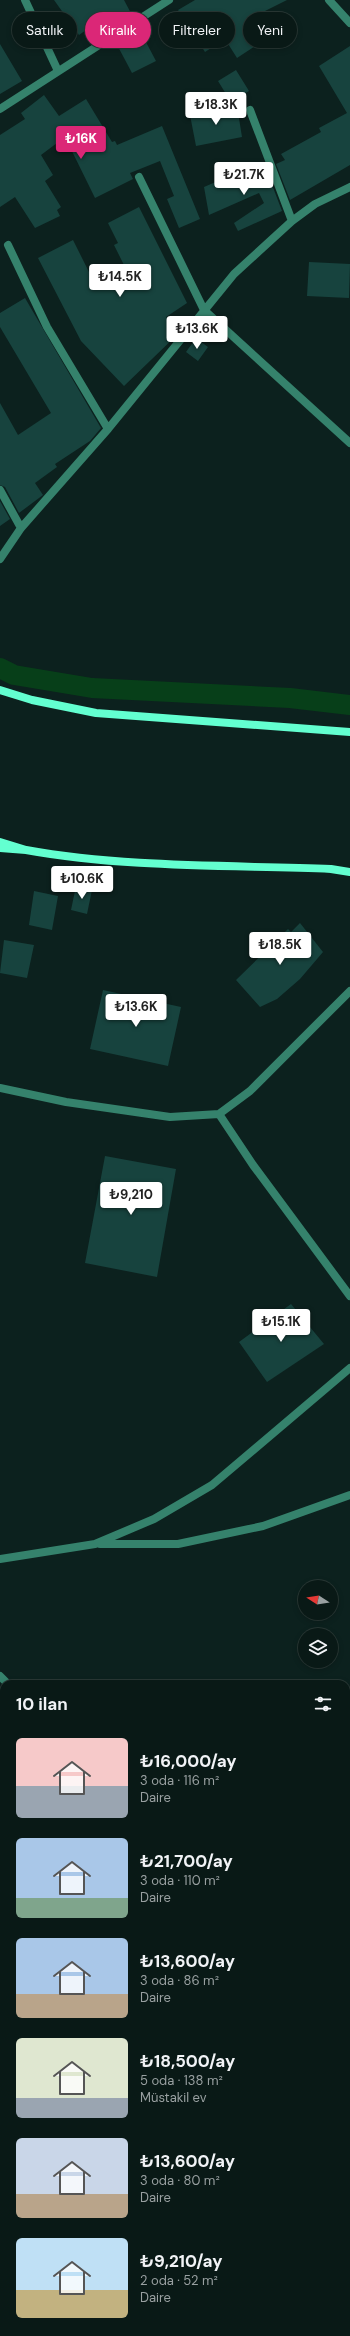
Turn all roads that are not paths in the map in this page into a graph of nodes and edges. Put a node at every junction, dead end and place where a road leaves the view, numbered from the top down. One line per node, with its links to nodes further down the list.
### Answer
1 (25, 0): 5 (street)
2 (169, 0): 5 (street)
3 (329, 0): 4 (street)
4 (350, 23)
5 (58, 71): 6 (street)
6 (0, 109)
7 (250, 110): 10 (street)
8 (139, 178): 12 (street)
9 (350, 187): 10 (street)
10 (292, 221): 12 (street)
11 (8, 245): 13 (street)
12 (204, 310): 13 (street); 14 (street)
13 (108, 429): 16 (street)
14 (350, 443)
15 (0, 490): 16 (street)
16 (21, 528): 17 (street)
17 (0, 559)
18 (0, 690): 19 (main road)
19 (350, 732)
20 (0, 842): 22 (main road)
21 (0, 848): 22 (main road)
22 (26, 850): 23 (main road)
23 (350, 872)
24 (350, 991): 26 (street)
25 (0, 1088): 26 (street)
26 (219, 1114): 27 (street)
27 (350, 1296)
28 (350, 1368): 30 (street)
29 (350, 1495): 30 (street)
30 (95, 1544): 31 (street)
31 (0, 1559)

